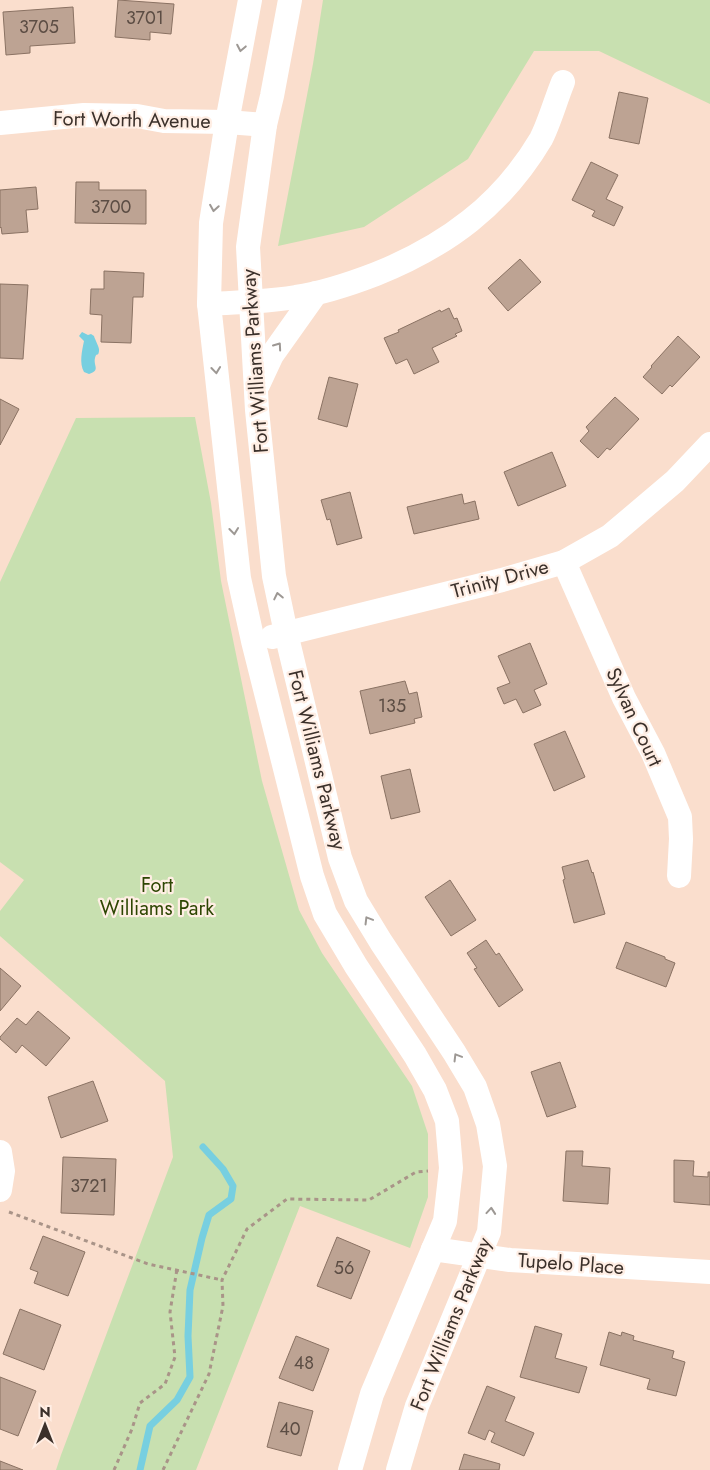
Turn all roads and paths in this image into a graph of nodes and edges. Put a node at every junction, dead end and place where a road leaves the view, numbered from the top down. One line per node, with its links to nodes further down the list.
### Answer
1 (250, 0): 4 (street, Fort Williams Parkway, one-way to 4)
2 (290, 0): 6 (street, Fort Williams Parkway)
3 (563, 82): 7 (street)
4 (227, 122): 5 (street, Fort Worth Avenue); 6 (street, Fort Worth Avenue); 9 (street, Fort Williams Parkway, one-way to 9)
5 (0, 123)
6 (265, 125): 8 (street, Fort Williams Parkway)
7 (316, 293): 8 (street); 10 (street, one-way to 7)
8 (251, 301): 9 (street); 10 (street, Fort Williams Parkway)
9 (209, 304): 14 (street, Fort Williams Parkway, one-way to 14)
10 (256, 389): 13 (street, Fort Williams Parkway, one-way to 10)
11 (710, 444): 12 (street, Trinity Drive)
12 (564, 562): 13 (street, Trinity Drive); 15 (street, Sylvan Court)
13 (286, 633): 14 (street, Trinity Drive); 21 (street, Fort Williams Parkway, one-way to 13)
14 (253, 641): 17 (street, Fort Williams Parkway)
15 (679, 876)
16 (0, 1152): 18 (street)
17 (451, 1168): 20 (street, Fort Williams Parkway); 24 (path)
18 (0, 1190)
19 (0, 1209): 22 (path)
20 (433, 1249): 21 (street, Tupelo Place); 27 (street, Fort Williams Parkway)
21 (479, 1256): 23 (street, Tupelo Place); 28 (street, Fort Williams Parkway)
22 (177, 1270): 24 (path); 25 (path)
23 (710, 1272)
24 (222, 1280): 26 (path)
25 (114, 1470)
26 (163, 1470)
27 (350, 1470)
28 (398, 1470)

